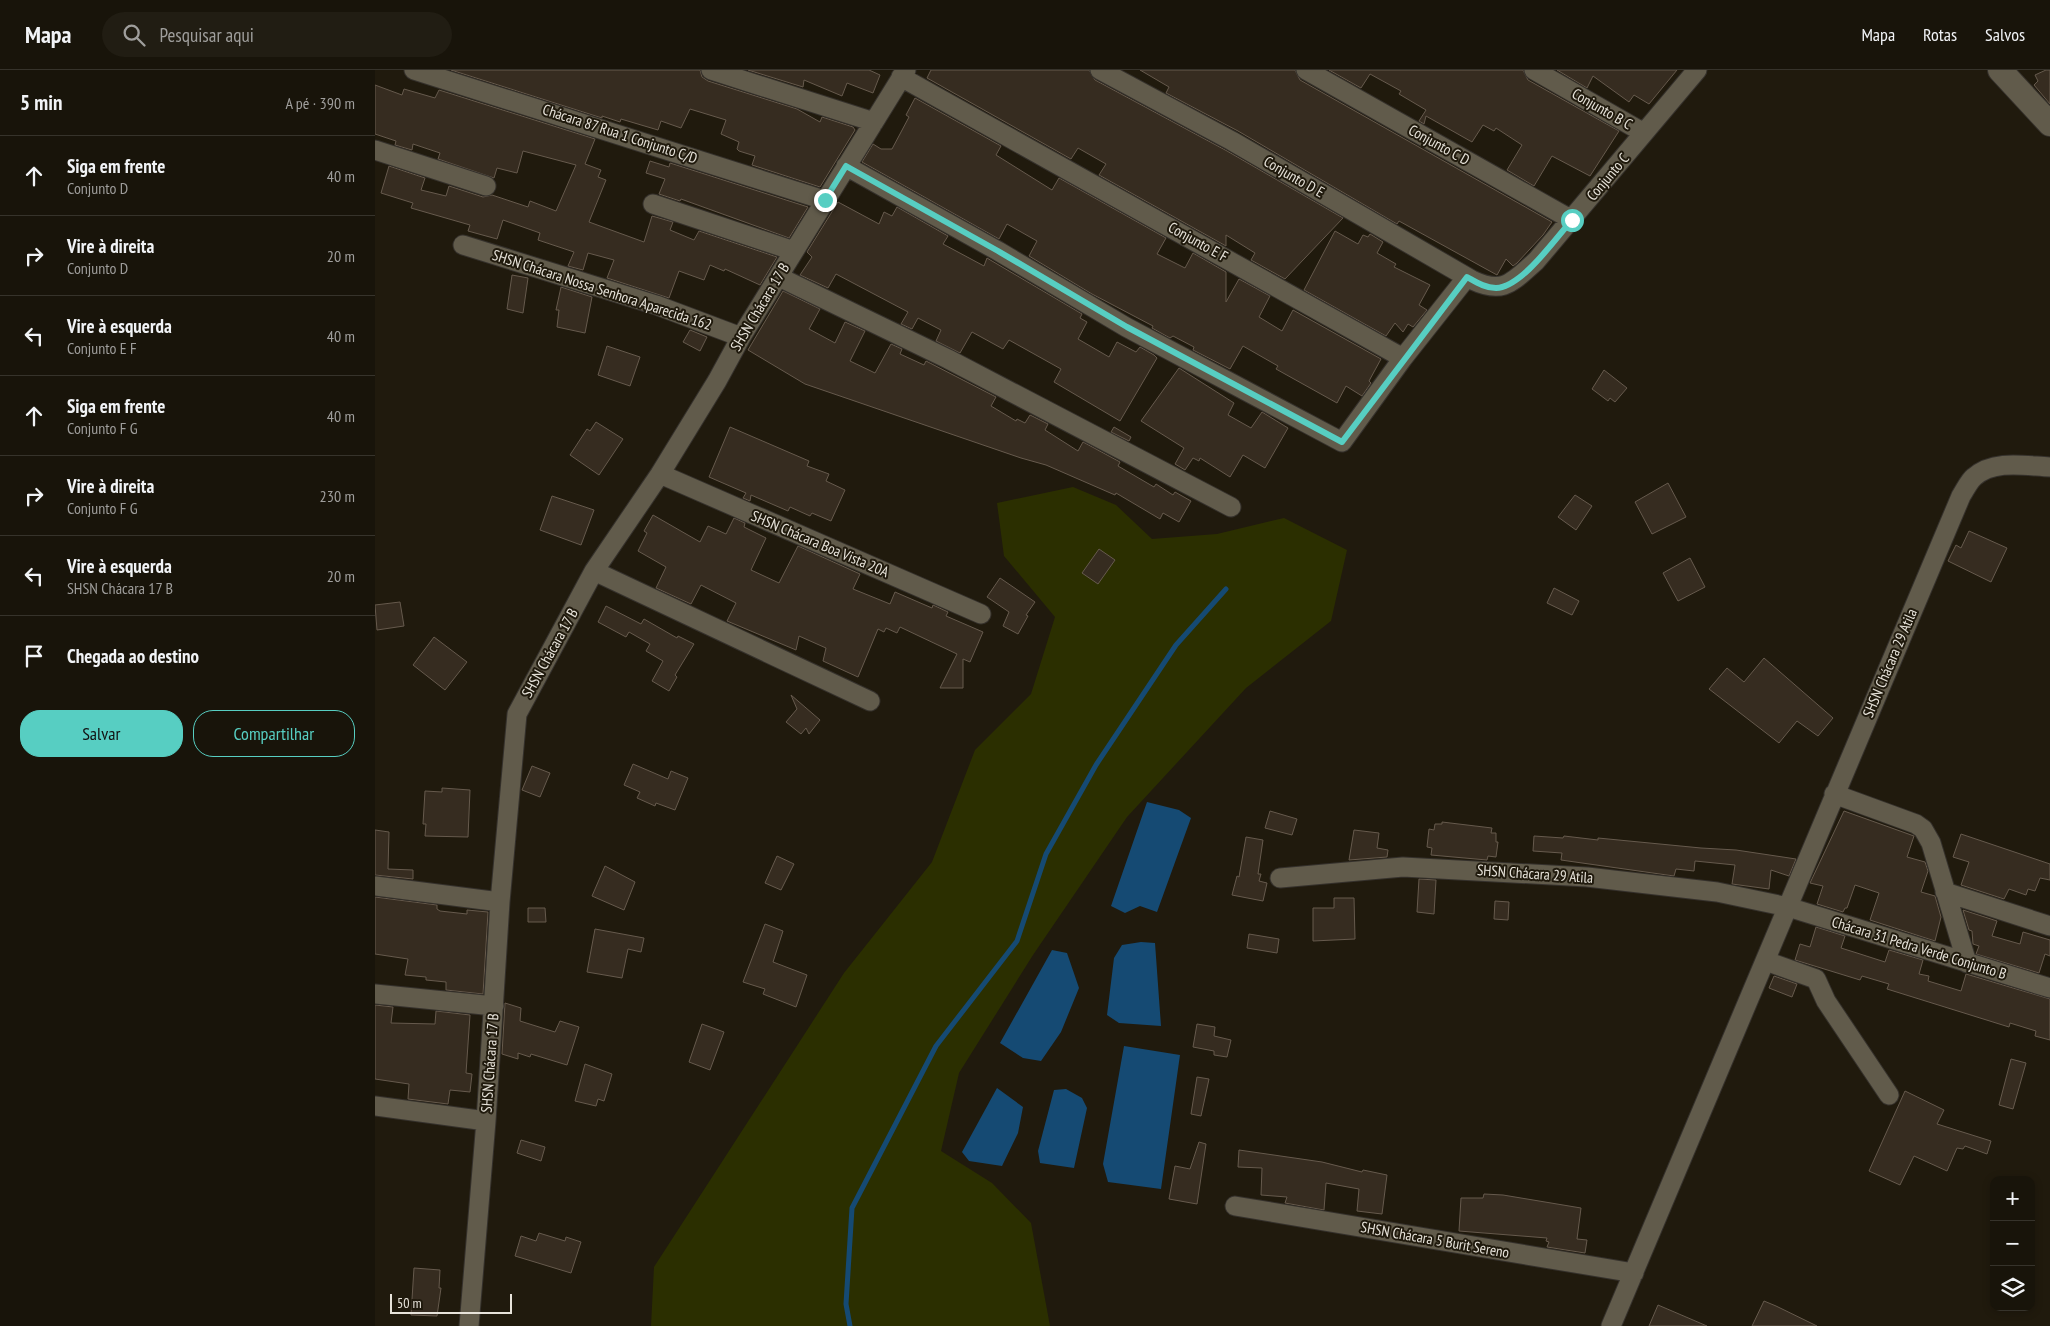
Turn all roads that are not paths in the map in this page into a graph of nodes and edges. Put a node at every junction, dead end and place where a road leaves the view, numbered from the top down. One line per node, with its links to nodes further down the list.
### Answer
1 (414, 70): 15 (street, Chácara 87 Rua 1 Conjunto C/D)
2 (711, 70): 9 (street)
3 (1100, 70): 21 (street, Conjunto D E)
4 (1306, 70): 17 (street, Conjunto C D)
5 (1534, 70): 11 (street, Conjunto B C)
6 (1697, 70): 11 (street, Conjunto C)
7 (2000, 70): 10 (street)
8 (903, 74): 9 (street, SHSN Chácara 17 B); 24 (street, Conjunto E F)
9 (874, 122): 13 (street, SHSN Chácara 17 B)
10 (2050, 124)
11 (1644, 133): 17 (street, Conjunto C)
12 (375, 150): 14 (street)
13 (846, 166): 15 (street, SHSN Chácara 17 B); 24 (street)
14 (486, 186)
15 (825, 200): 19 (street, SHSN Chácara 17 B)
16 (653, 204): 19 (street)
17 (1572, 220): 22 (street, Conjunto C)
18 (463, 245): 23 (street, SHSN Chácara Nossa Senhora Aparecida 162)
19 (794, 251): 20 (street, SHSN Chácara 17 B)
20 (779, 277): 23 (street, SHSN Chácara 17 B); 27 (street)
21 (1467, 277): 22 (street, Conjunto D E); 24 (street)
22 (1487, 287)
23 (741, 337): 26 (street, SHSN Chácara 17 B)
24 (1403, 358)
25 (2041, 467): 31 (street, SHSN Chácara 29 Atila)
26 (660, 474): 28 (street, SHSN Chácara 17 B); 29 (street, SHSN Chácara Boa Vista 20A)
27 (1231, 507)
28 (594, 571): 30 (street); 35 (street, SHSN Chácara 17 B)
29 (981, 614)
30 (870, 701)
31 (1834, 794): 34 (street); 36 (street, SHSN Chácara 29 Atila)
32 (1280, 878): 36 (street, SHSN Chácara 29 Atila)
33 (375, 886): 35 (street)
34 (1945, 892): 37 (street); 39 (street)
35 (499, 902): 42 (street, SHSN Chácara 17 B)
36 (1788, 907): 38 (street, SHSN Chácara 29 Atila); 39 (street, Chácara 31 Pedra Verde Conjunto B)
37 (2050, 926)
38 (1766, 961): 43 (street); 47 (street, SHSN Chácara 29 Atila)
39 (1967, 963): 40 (street, Chácara 31 Pedra Verde Conjunto B)
40 (2050, 988)
41 (375, 994): 42 (street)
42 (494, 1006): 45 (street, SHSN Chácara 17 B)
43 (1889, 1095)
44 (375, 1106): 45 (street)
45 (486, 1121): 48 (street, SHSN Chácara 17 B)
46 (1235, 1206): 47 (street, SHSN Chácara 5 Burit Sereno)
47 (1634, 1274): 49 (street, SHSN Chácara 29 Atila)
48 (469, 1326)
49 (1611, 1326)

